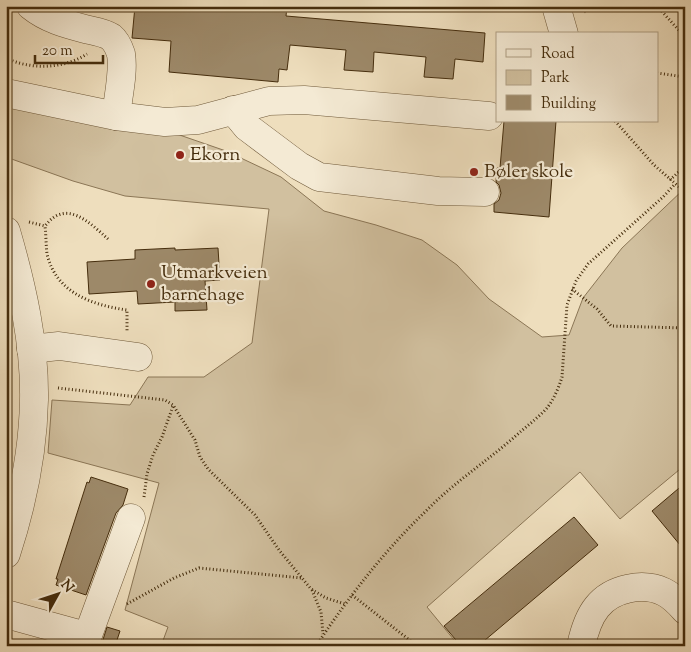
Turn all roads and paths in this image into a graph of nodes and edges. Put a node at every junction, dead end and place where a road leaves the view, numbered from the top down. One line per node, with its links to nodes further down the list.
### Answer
1 (31, 6): 6 (street)
2 (556, 6): 4 (street)
3 (657, 6): 5 (path)
4 (563, 32)
5 (685, 37)
6 (112, 38): 7 (path); 12 (street)
7 (6, 58)
8 (658, 73): 9 (path)
9 (685, 77)
10 (6, 93): 12 (street)
11 (233, 110): 12 (street); 13 (street); 18 (street)
12 (116, 116)
13 (489, 116)
14 (616, 122): 16 (path)
15 (685, 166): 16 (path)
16 (670, 180): 17 (path)
17 (675, 184): 19 (path); 22 (path)
18 (485, 192)
19 (685, 192)
20 (6, 231): 24 (street)
21 (108, 239): 25 (path)
22 (572, 289): 23 (path); 32 (path)
23 (685, 328)
24 (31, 349): 25 (street); 26 (street)
25 (131, 356)
26 (33, 385): 27 (path); 29 (street)
27 (173, 405): 28 (path); 30 (path)
28 (131, 518): 34 (street)
29 (6, 554)
30 (302, 578): 31 (path); 34 (path)
31 (312, 589): 33 (path); 37 (path)
32 (352, 595): 33 (path); 40 (path)
33 (345, 604): 37 (path)
34 (99, 606): 38 (street)
35 (685, 610): 43 (street)
36 (6, 614): 38 (street)
37 (324, 634): 39 (path)
38 (85, 641)
39 (316, 646)
40 (417, 646)
41 (489, 646): 42 (path)
42 (495, 646)
43 (581, 646)

